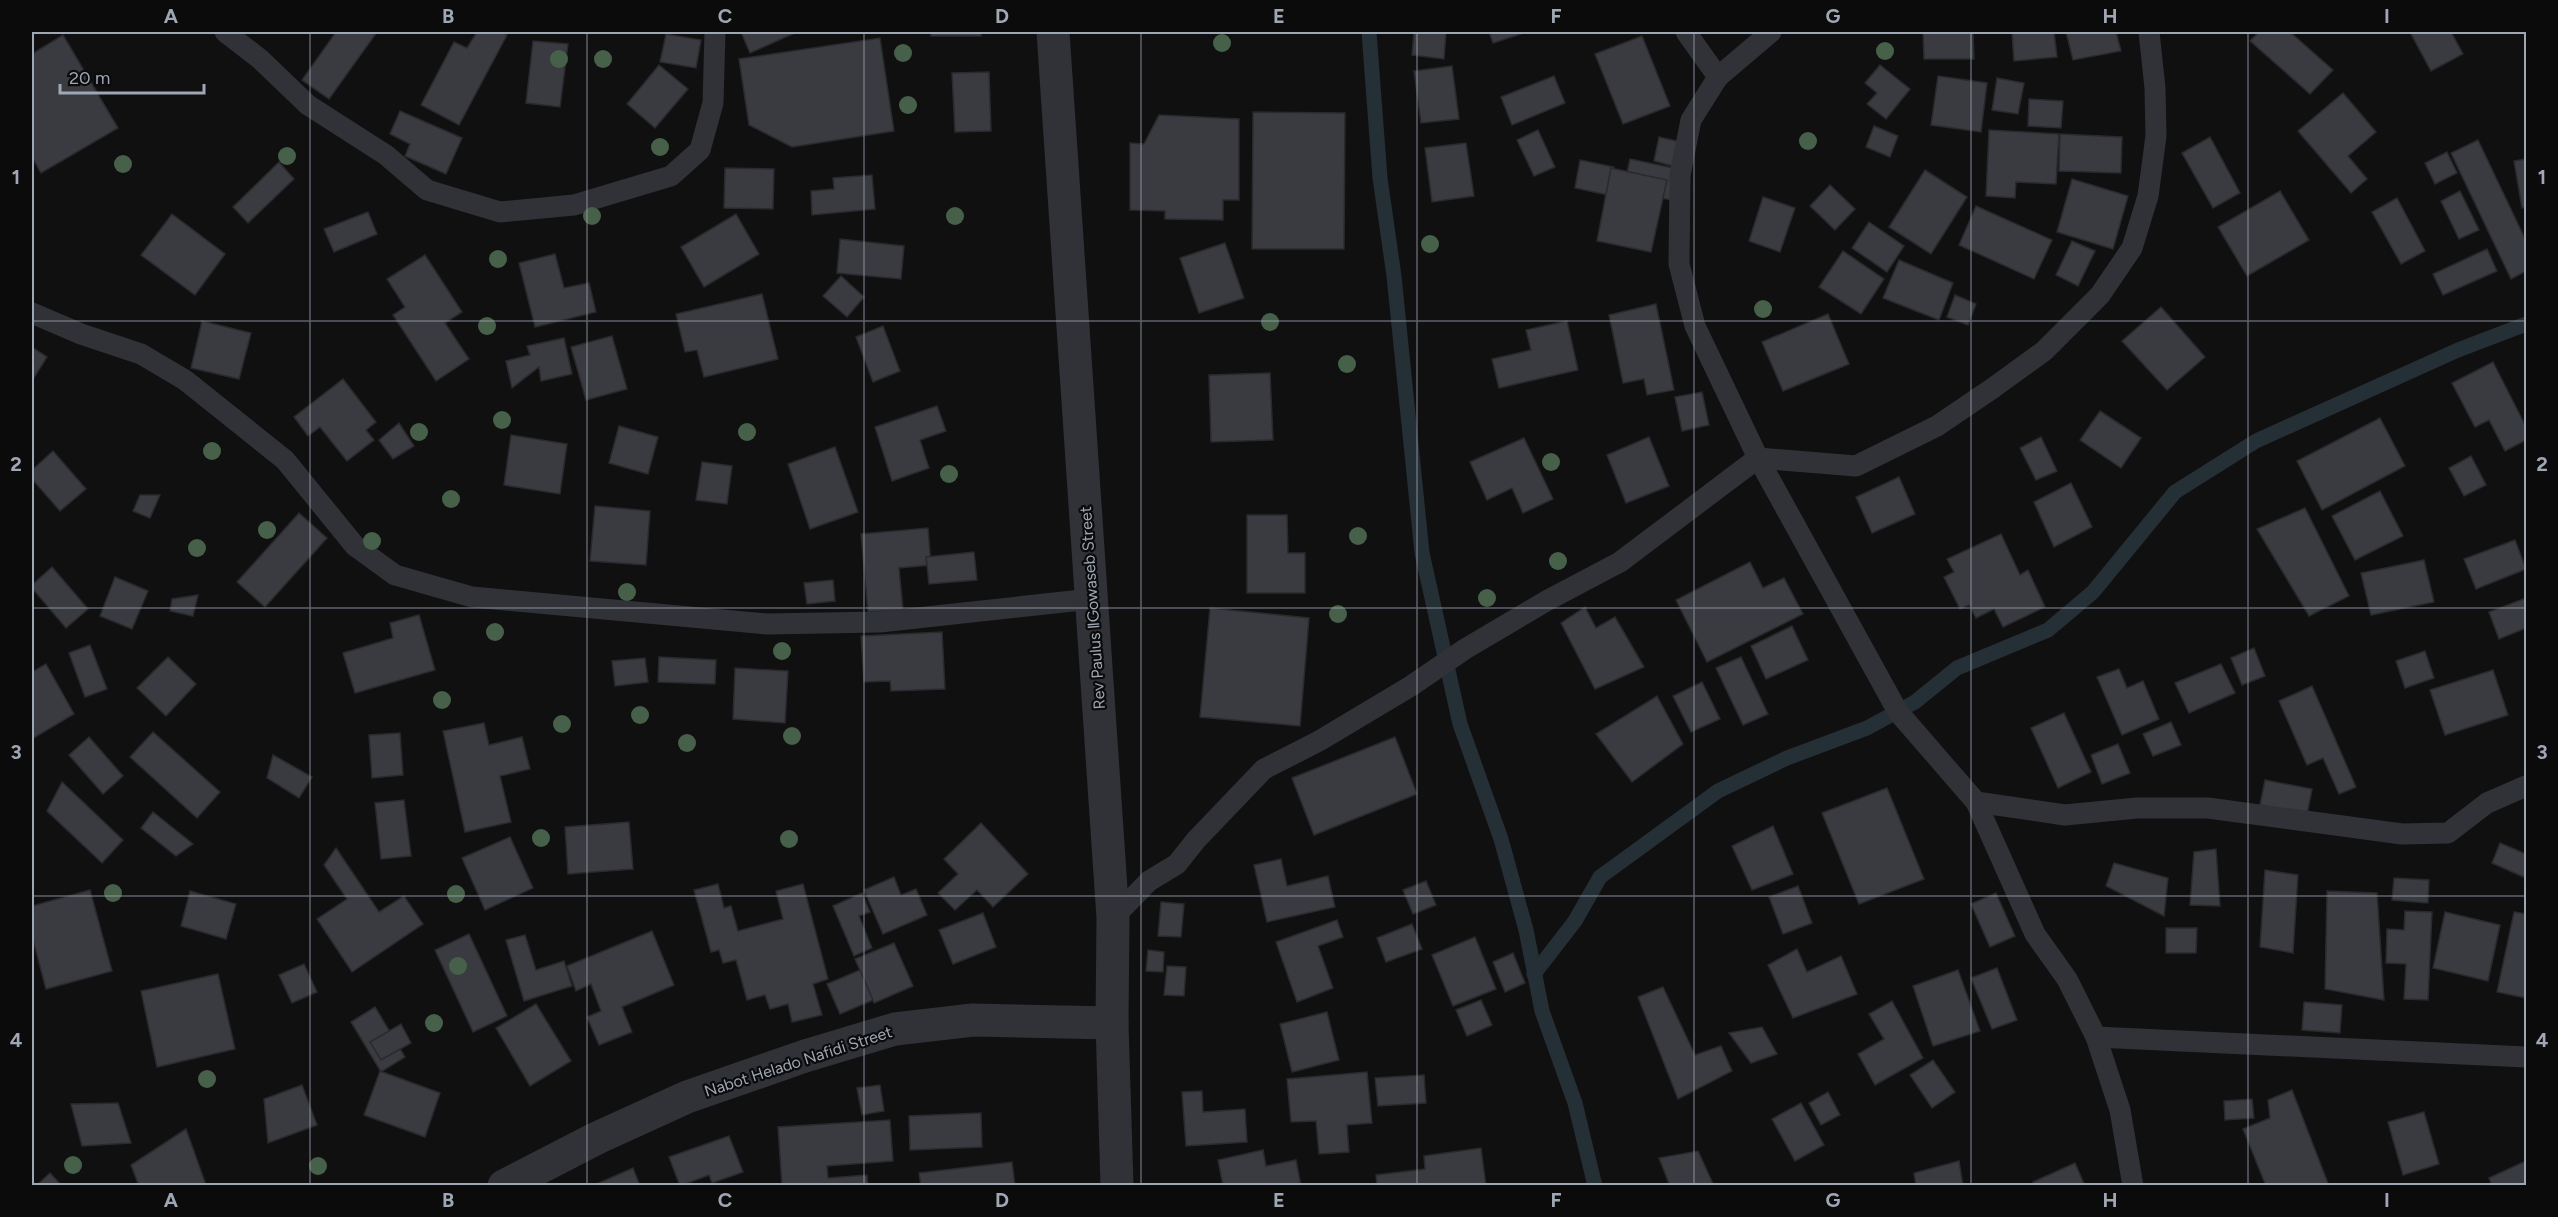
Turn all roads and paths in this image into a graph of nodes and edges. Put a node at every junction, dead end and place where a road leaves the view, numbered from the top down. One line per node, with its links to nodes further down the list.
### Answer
1 (225, 32): 2 (lane)
2 (715, 32)
3 (1053, 32): 10 (street, Rev Paulus ǁGowaseb Street)
4 (1686, 32): 7 (lane)
5 (1771, 32): 7 (lane)
6 (2149, 32): 9 (lane)
7 (1718, 77): 9 (lane)
8 (32, 313): 10 (lane)
9 (1758, 458): 12 (lane); 13 (lane)
10 (1091, 599): 13 (street, Rev Paulus ǁGowaseb Street)
11 (2526, 786): 12 (lane)
12 (1976, 802): 15 (lane)
13 (1113, 918): 14 (street, Rev Paulus ǁGowaseb Street)
14 (1112, 1023): 17 (street, Nabot Helado Nafidi Street); 18 (street, Rev Paulus ǁGowaseb Street)
15 (2096, 1037): 16 (lane); 19 (lane)
16 (2526, 1057)
17 (504, 1185)
18 (1117, 1185)
19 (2133, 1185)

